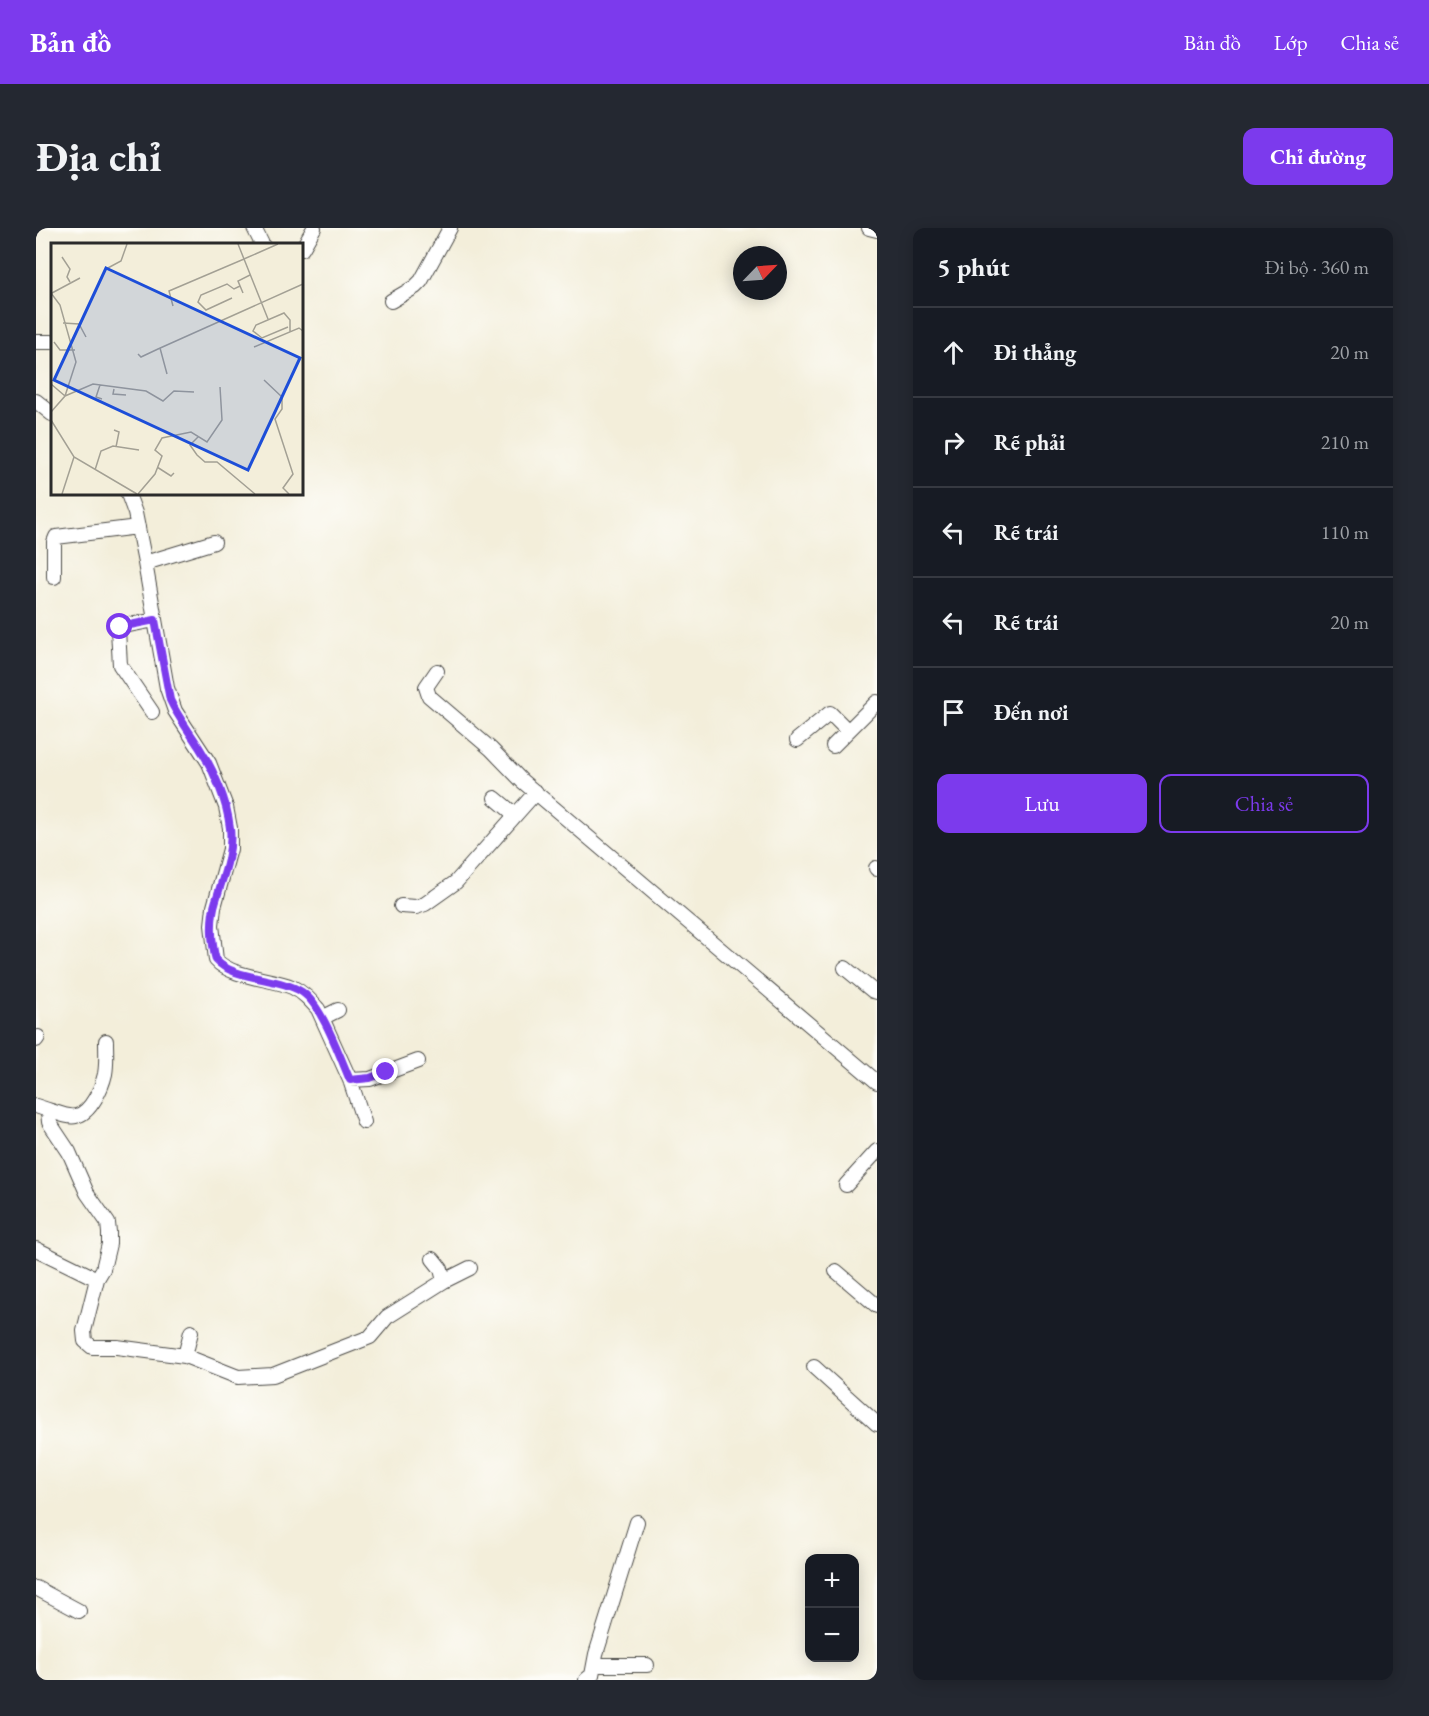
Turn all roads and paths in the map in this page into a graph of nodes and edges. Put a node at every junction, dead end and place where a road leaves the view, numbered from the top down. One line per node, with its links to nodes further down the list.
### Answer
1 (254, 228): 6 (street)
2 (314, 228): 7 (street)
3 (450, 228): 8 (street)
4 (869, 228): 5 (street)
5 (877, 230)
6 (262, 243)
7 (303, 247)
8 (391, 301)
9 (36, 401): 10 (street)
10 (51, 413)
11 (128, 495): 12 (street)
12 (138, 527): 14 (street); 15 (street)
13 (214, 542): 14 (street)
14 (145, 563): 16 (street)
15 (54, 577)
16 (155, 620): 19 (street); 30 (street)
17 (437, 671): 23 (street)
18 (877, 702): 20 (street)
19 (152, 712)
20 (848, 731): 21 (street); 22 (street)
21 (797, 740)
22 (833, 746)
23 (536, 792): 25 (street); 34 (street)
24 (495, 798): 25 (street)
25 (514, 814): 26 (street)
26 (400, 906)
27 (845, 968): 28 (street)
28 (877, 992)
29 (338, 1010): 30 (street)
30 (322, 1018): 33 (street)
31 (106, 1041): 35 (street)
32 (418, 1061): 33 (street)
33 (350, 1080): 36 (street)
34 (877, 1082)
35 (42, 1108): 43 (street)
36 (363, 1122)
37 (877, 1151): 38 (street)
38 (846, 1185)
39 (36, 1249): 43 (street)
40 (433, 1259): 44 (street)
41 (471, 1268): 44 (street)
42 (836, 1271): 45 (street)
43 (97, 1279): 47 (street)
44 (444, 1281): 47 (street)
45 (877, 1306)
46 (191, 1332): 47 (street)
47 (185, 1356)
48 (814, 1367): 49 (street)
49 (877, 1424)
50 (637, 1522): 53 (street)
51 (36, 1588): 52 (street)
52 (80, 1611)
53 (594, 1665): 54 (street); 55 (street)
54 (647, 1665)
55 (586, 1680)

